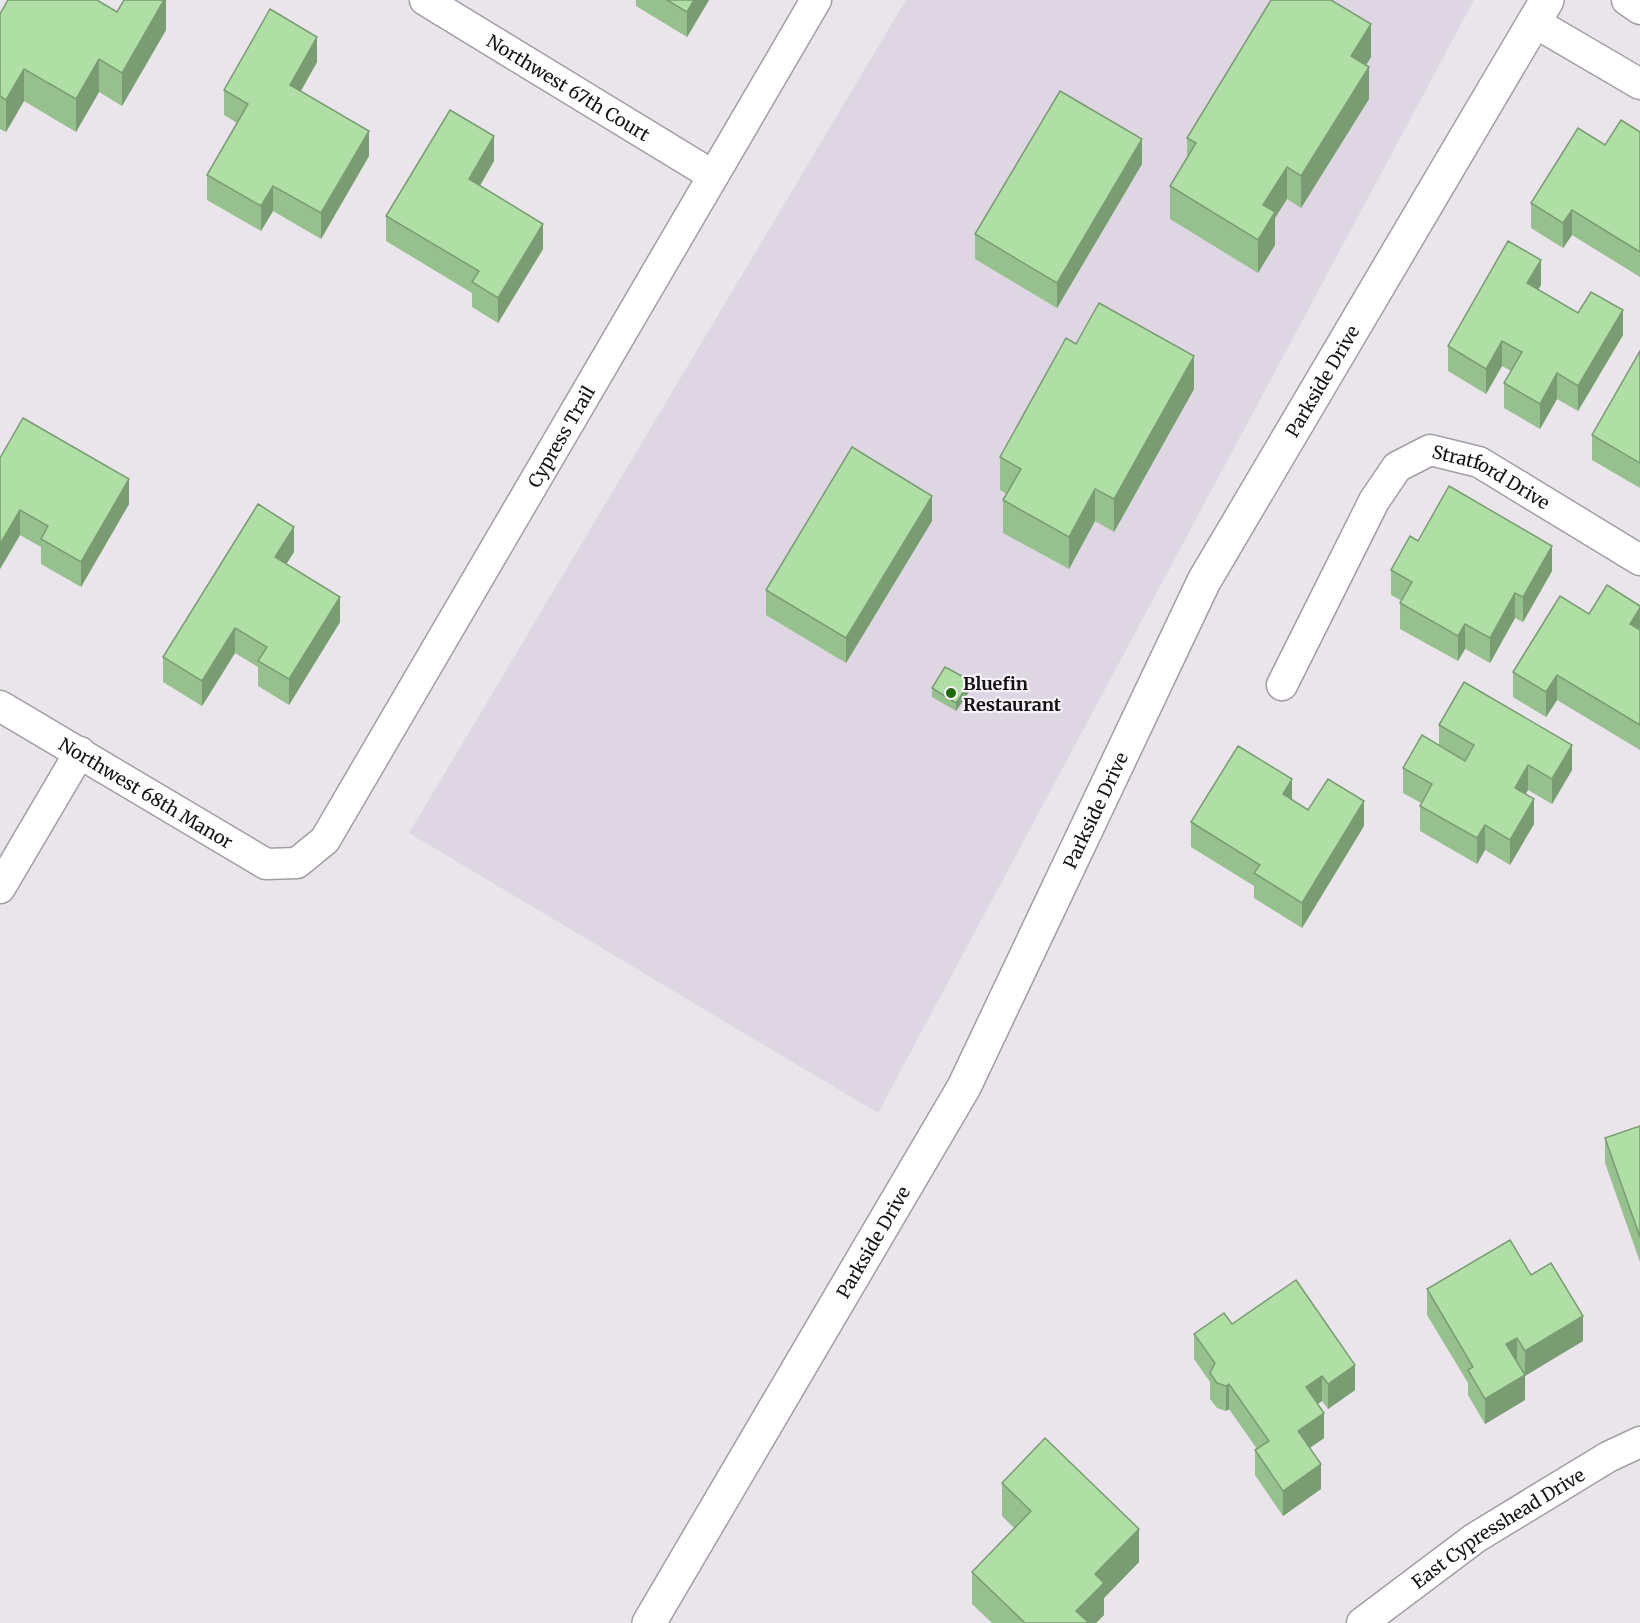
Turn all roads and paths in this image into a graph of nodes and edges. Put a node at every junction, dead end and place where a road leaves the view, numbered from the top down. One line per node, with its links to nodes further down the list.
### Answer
1 (425, 0): 7 (street, Northwest 67th Court)
2 (816, 0): 7 (street, Cypress Trail)
3 (1627, 0): 4 (street)
4 (1640, 9)
5 (1540, 11): 6 (street); 15 (street, Parkside Drive)
6 (1640, 84)
7 (712, 175): 12 (street, Cypress Trail)
8 (1640, 560): 9 (street, Stratford Drive)
9 (1282, 685)
10 (0, 706): 11 (street, Northwest 68th Manor)
11 (80, 752): 12 (street, Northwest 68th Manor); 13 (street)
12 (297, 863)
13 (0, 888)
14 (1640, 1442): 16 (street, East Cypresshead Drive)
15 (649, 1623)
16 (1362, 1623)

